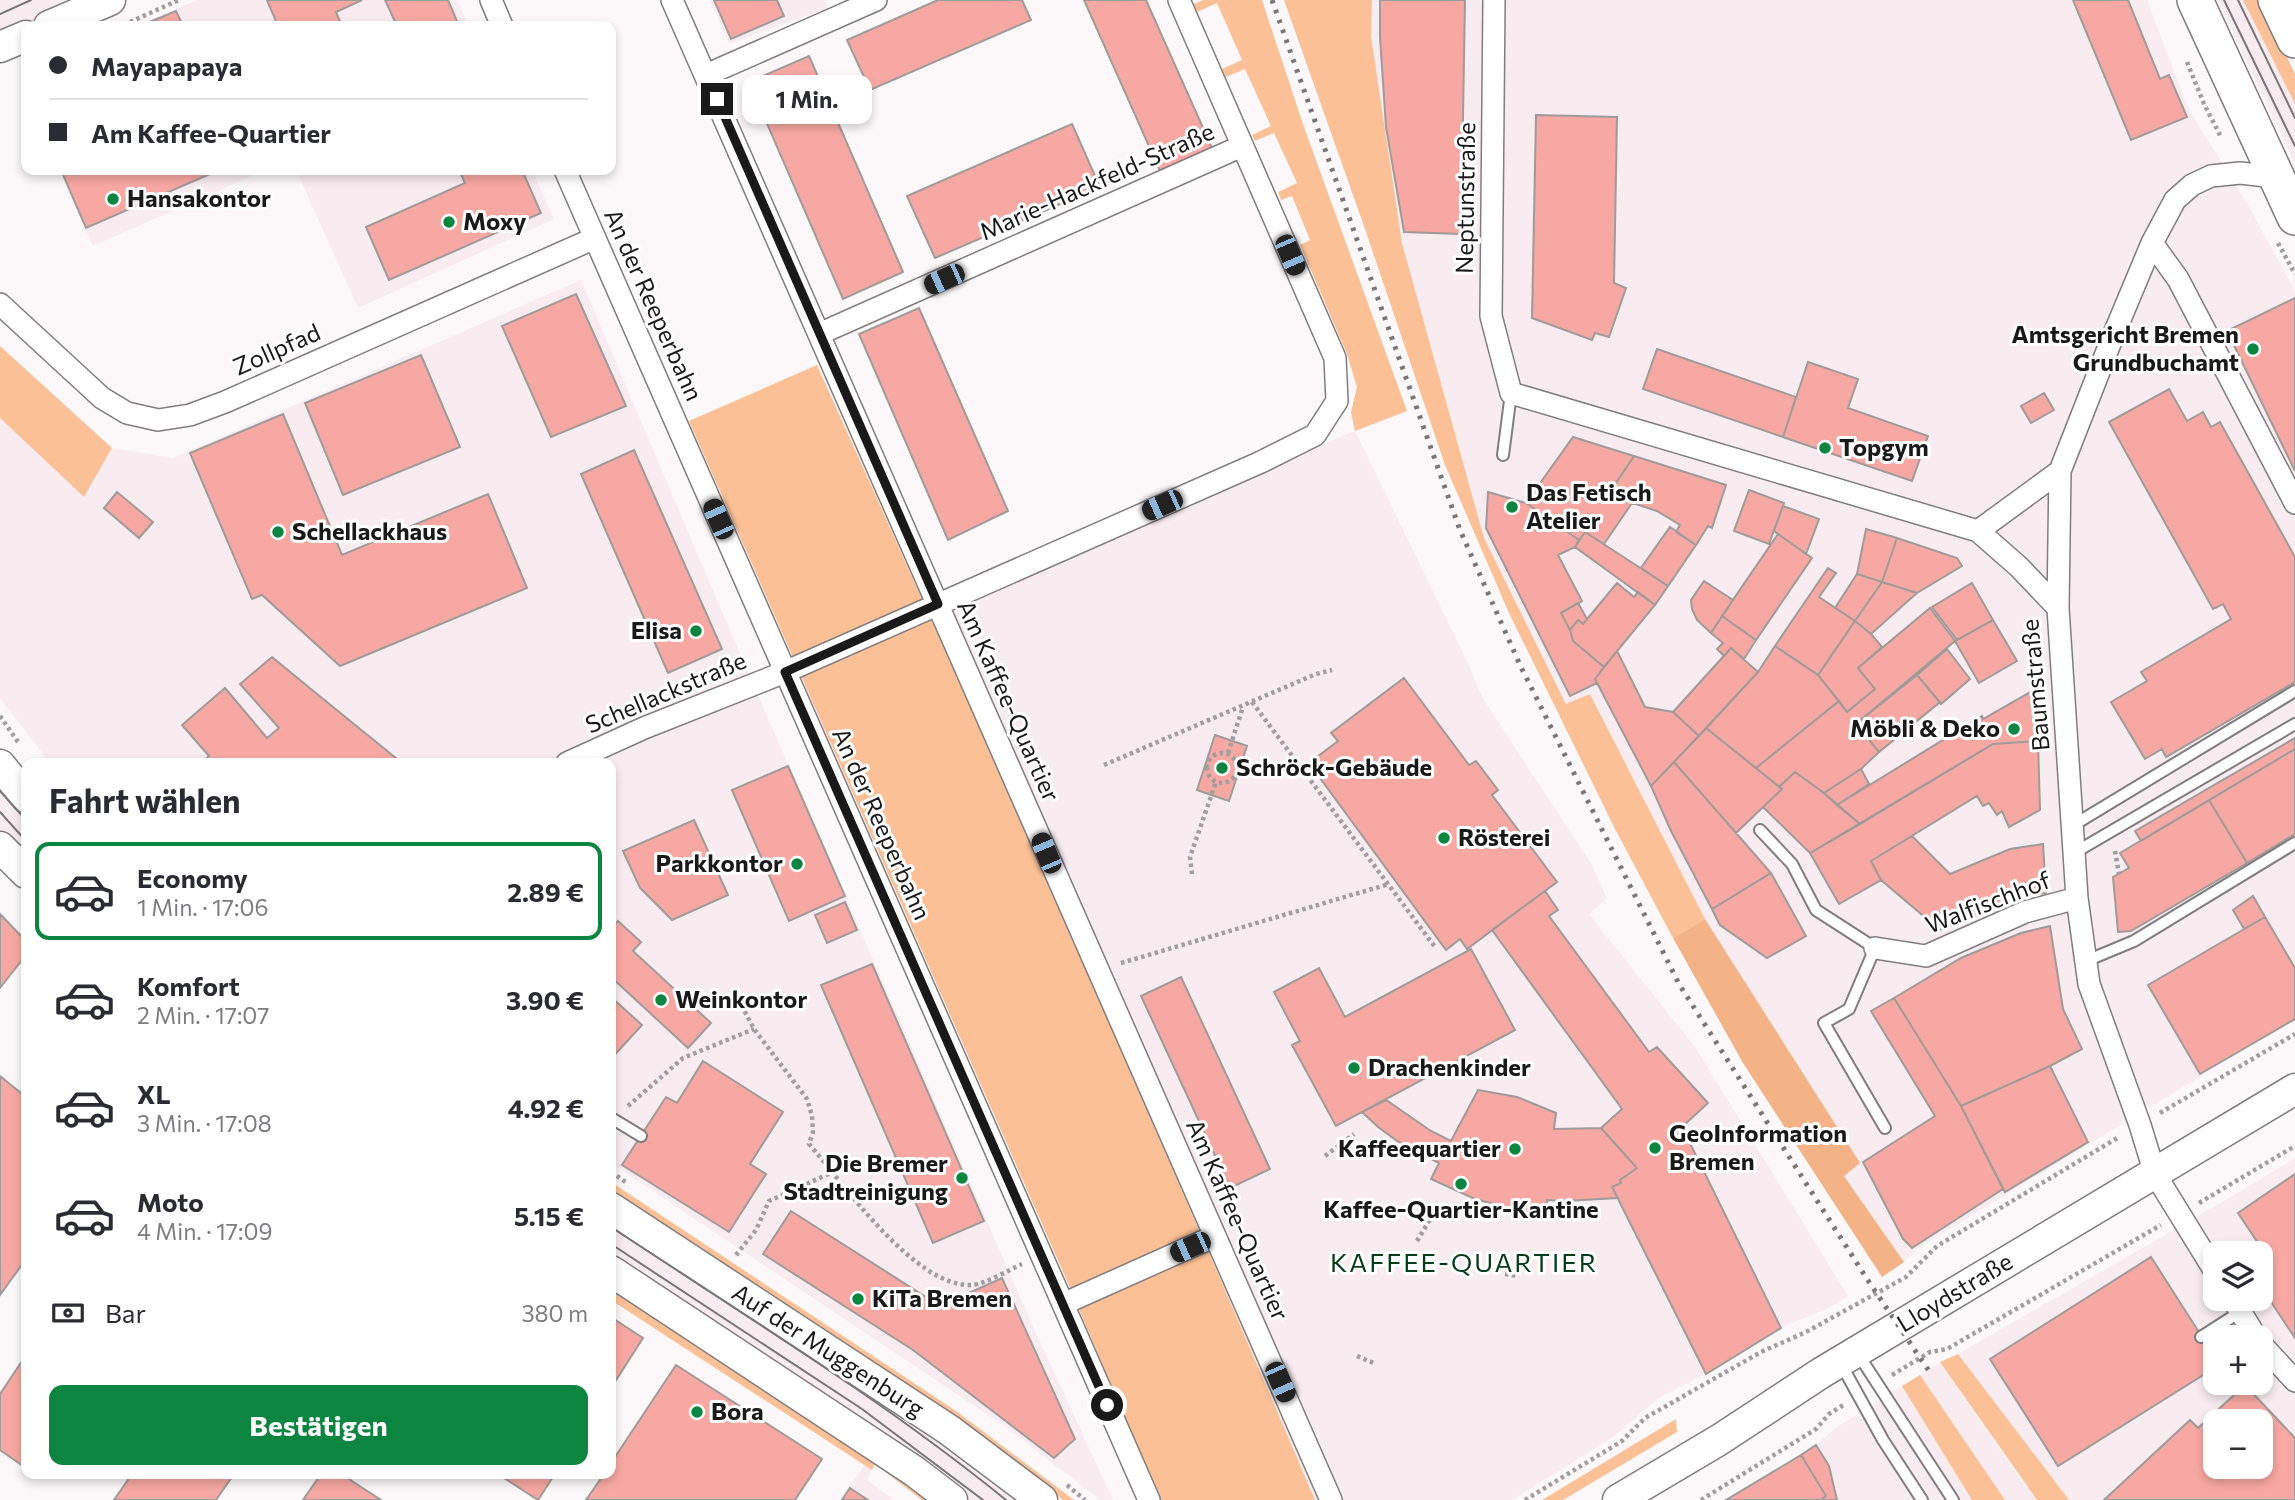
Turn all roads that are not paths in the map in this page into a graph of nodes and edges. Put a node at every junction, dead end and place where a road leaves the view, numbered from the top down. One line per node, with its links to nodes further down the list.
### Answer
1 (110, 0): 8 (street)
2 (491, 0): 9 (street)
3 (672, 0): 12 (street, Am Kaffee-Quartier)
4 (876, 0): 12 (street)
5 (1179, 0): 13 (street, Schellackstraße)
6 (1494, 0): 21 (street, Neptunstraße)
7 (2195, 0): 15 (main road)
8 (61, 21)
9 (500, 21)
10 (21, 38): 11 (street)
11 (0, 47)
12 (706, 75): 20 (street, Am Kaffee-Quartier)
13 (1242, 146): 20 (street, Marie-Hackfeld-Straße); 26 (street, Schellackstraße)
14 (567, 175): 17 (street, An der Reeperbahn)
15 (2276, 177): 16 (main road); 18 (street)
16 (2295, 217)
17 (595, 238): 19 (street, Zollpfad); 28 (street, An der Reeperbahn)
18 (2152, 243): 23 (street); 24 (street)
19 (0, 304)
20 (819, 334): 26 (street, Am Kaffee-Quartier)
21 (1511, 393): 22 (lane); 25 (street, Baumstraße)
22 (1503, 455)
23 (2060, 471): 25 (street); 27 (street)
24 (2295, 503)
25 (1978, 531): 27 (street, Baumstraße)
26 (938, 604): 28 (street, Schellackstraße); 49 (street, Am Kaffee-Quartier)
27 (2058, 608): 34 (street, Baumstraße)
28 (785, 672): 32 (street, Schellackstraße); 52 (street, An der Reeperbahn)
29 (2295, 691): 34 (lane)
30 (2295, 724): 38 (lane)
31 (11, 755): 33 (street)
32 (578, 758)
33 (21, 783)
34 (2072, 826): 38 (street, Baumstraße)
35 (1760, 830): 41 (lane)
36 (2295, 843): 42 (lane)
37 (0, 847): 39 (street)
38 (2074, 852): 40 (street, Baumstraße)
39 (21, 868)
40 (2077, 898): 41 (street, Walfischhof); 42 (street, Baumstraße)
41 (1875, 948): 45 (lane)
42 (2086, 961): 47 (street, Baumstraße)
43 (2295, 1089): 47 (street, Lloydstraße)
44 (616, 1122): 46 (lane)
45 (1885, 1128)
46 (641, 1136)
47 (2155, 1174): 50 (street, Baumstraße); 55 (street, Lloydstraße)
48 (616, 1211): 59 (street, Auf der Muggenburg)
49 (1216, 1236): 52 (street); 61 (street, Am Kaffee-Quartier)
50 (2203, 1253)
51 (616, 1274): 58 (street)
52 (1063, 1304): 60 (street, An der Reeperbahn)
53 (2229, 1311): 54 (lane)
54 (2201, 1337)
55 (1848, 1357): 62 (street, Lloydstraße); 63 (lane); 64 (lane)
56 (2273, 1357): 57 (street)
57 (2295, 1381)
58 (952, 1500)
59 (1042, 1500)
60 (1149, 1500)
61 (1331, 1500)
62 (1618, 1500)
63 (1922, 1500)
64 (1953, 1500)

